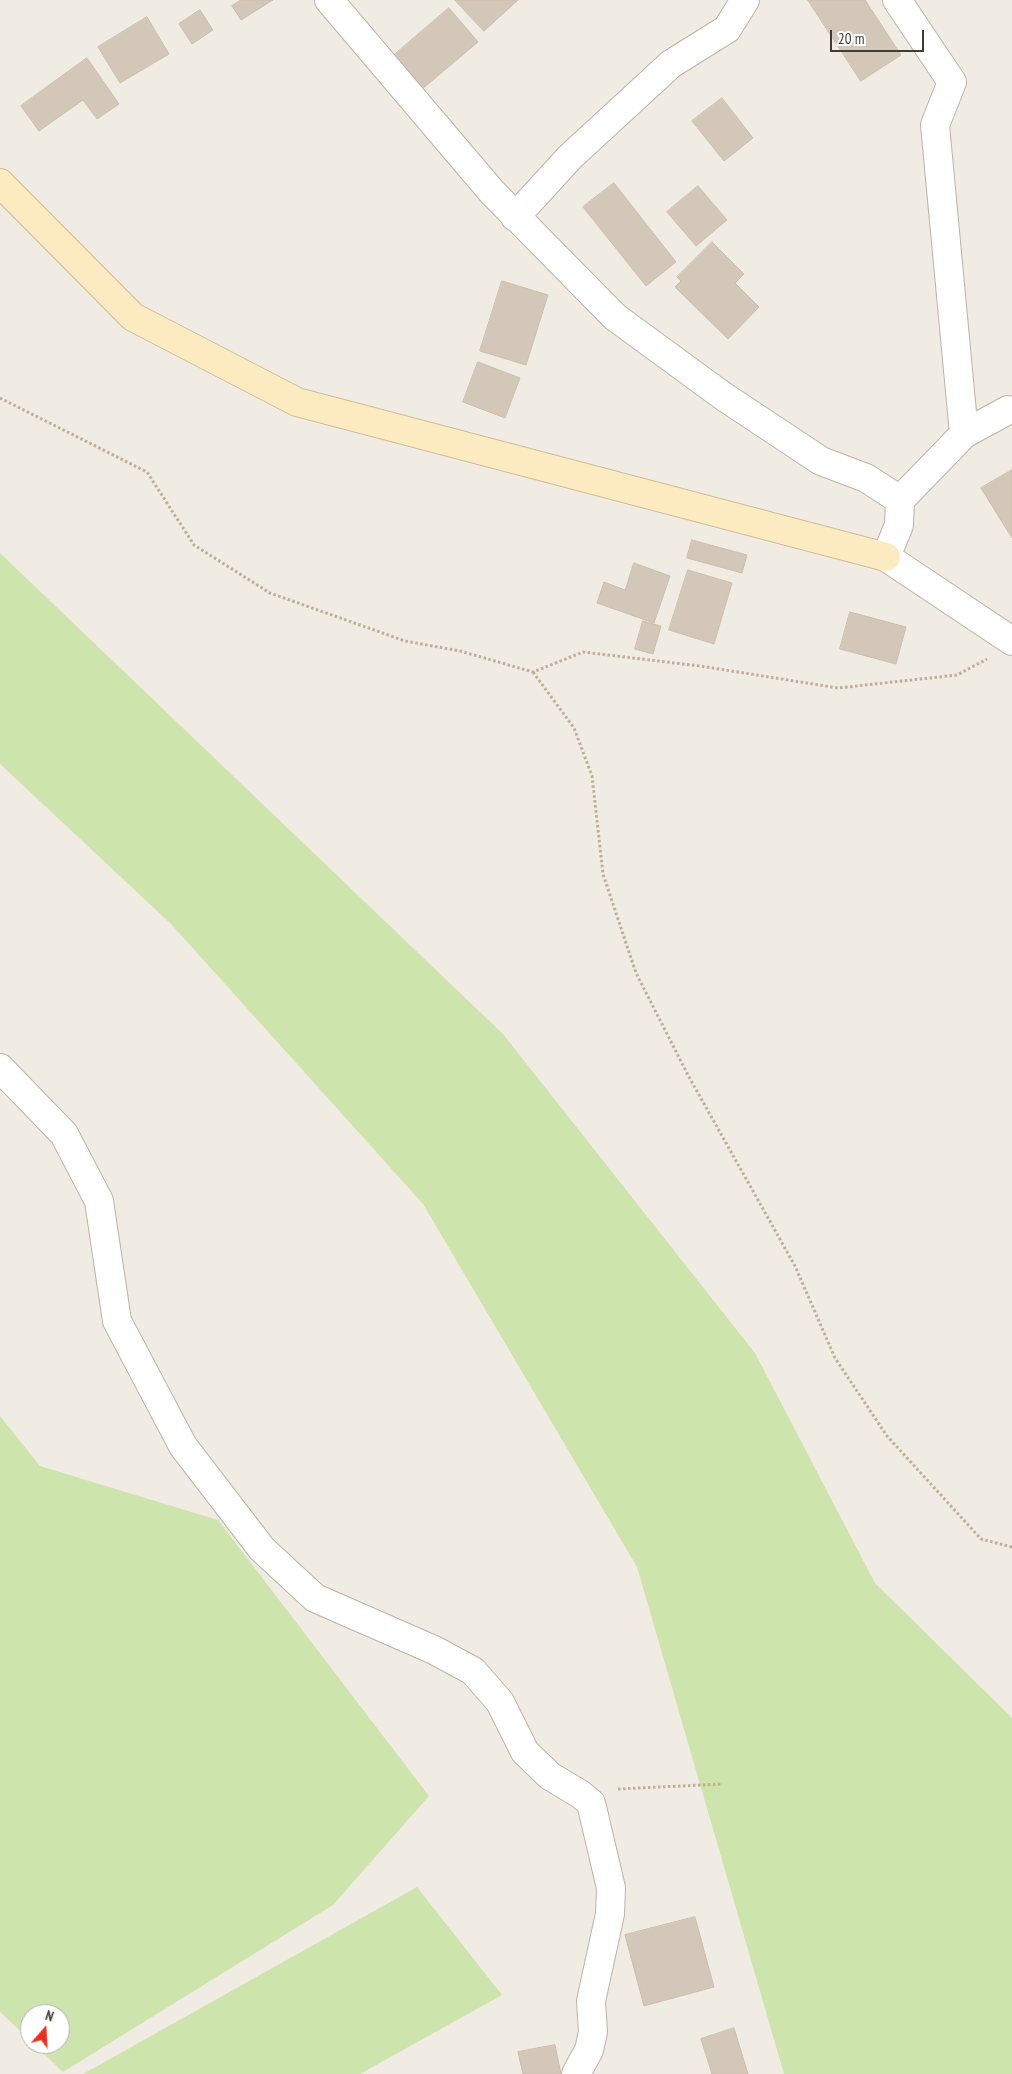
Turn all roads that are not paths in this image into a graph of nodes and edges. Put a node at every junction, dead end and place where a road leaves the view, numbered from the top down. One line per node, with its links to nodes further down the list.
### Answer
1 (328, 0): 5 (street)
2 (745, 0): 5 (street)
3 (897, 0): 7 (street)
4 (0, 183): 9 (street)
5 (515, 217): 8 (street)
6 (1008, 410): 7 (street)
7 (964, 434): 8 (street)
8 (900, 500): 9 (street)
9 (886, 557): 10 (street)
10 (1012, 641)
11 (0, 1068): 12 (street)
12 (576, 2074)

